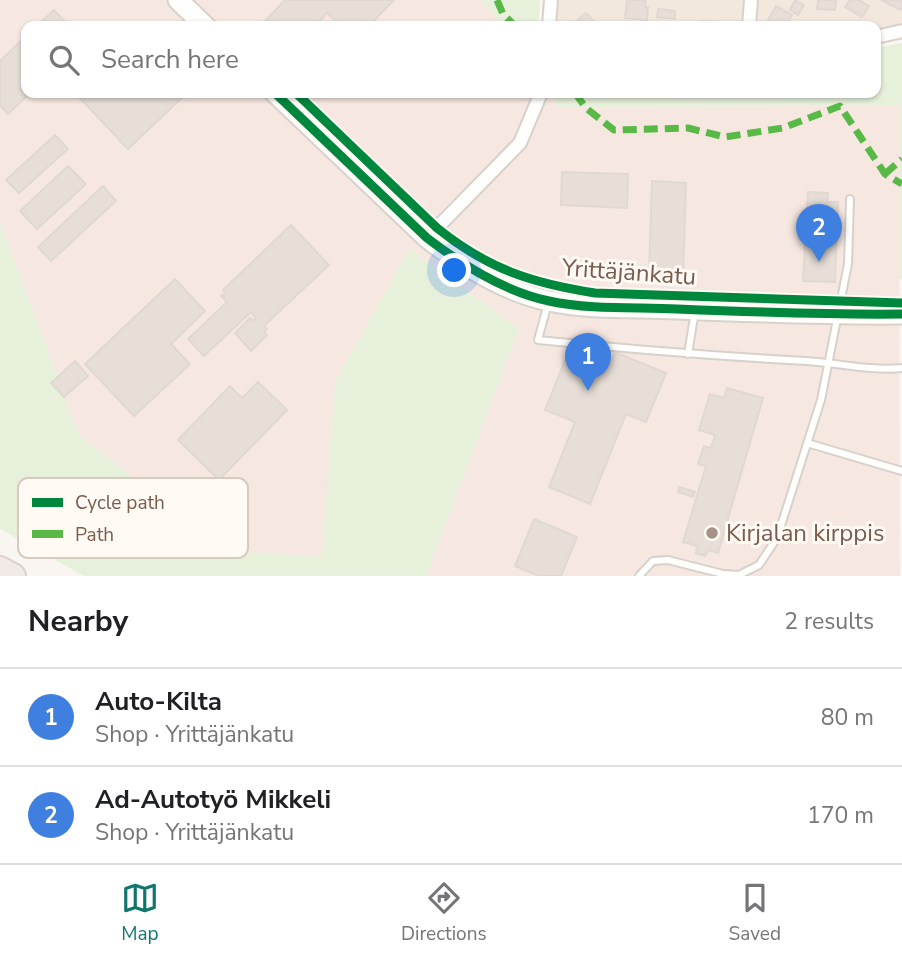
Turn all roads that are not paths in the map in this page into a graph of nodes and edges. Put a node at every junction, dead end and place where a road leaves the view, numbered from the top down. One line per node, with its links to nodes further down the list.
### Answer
1 (178, 0): 4 (street)
2 (551, 0): 5 (street)
3 (751, 0): 6 (street)
4 (200, 21)
5 (549, 21)
6 (749, 21)
7 (902, 31): 8 (street)
8 (881, 36)
9 (280, 98): 12 (street, Yrittäjänkatu)
10 (539, 98): 12 (street)
11 (850, 199): 16 (lane)
12 (426, 238): 13 (street, Yrittäjänkatu)
13 (548, 301): 14 (street, Yrittäjänkatu); 17 (lane)
14 (695, 310): 16 (street, Yrittäjänkatu); 17 (lane)
15 (902, 314): 16 (street, Yrittäjänkatu)
16 (839, 315): 18 (lane)
17 (688, 354): 18 (lane)
18 (829, 363): 19 (lane); 20 (lane)
19 (902, 368)
20 (807, 443): 21 (lane); 24 (lane)
21 (902, 471)
22 (0, 569): 23 (highway)
23 (13, 576)
24 (639, 576)

